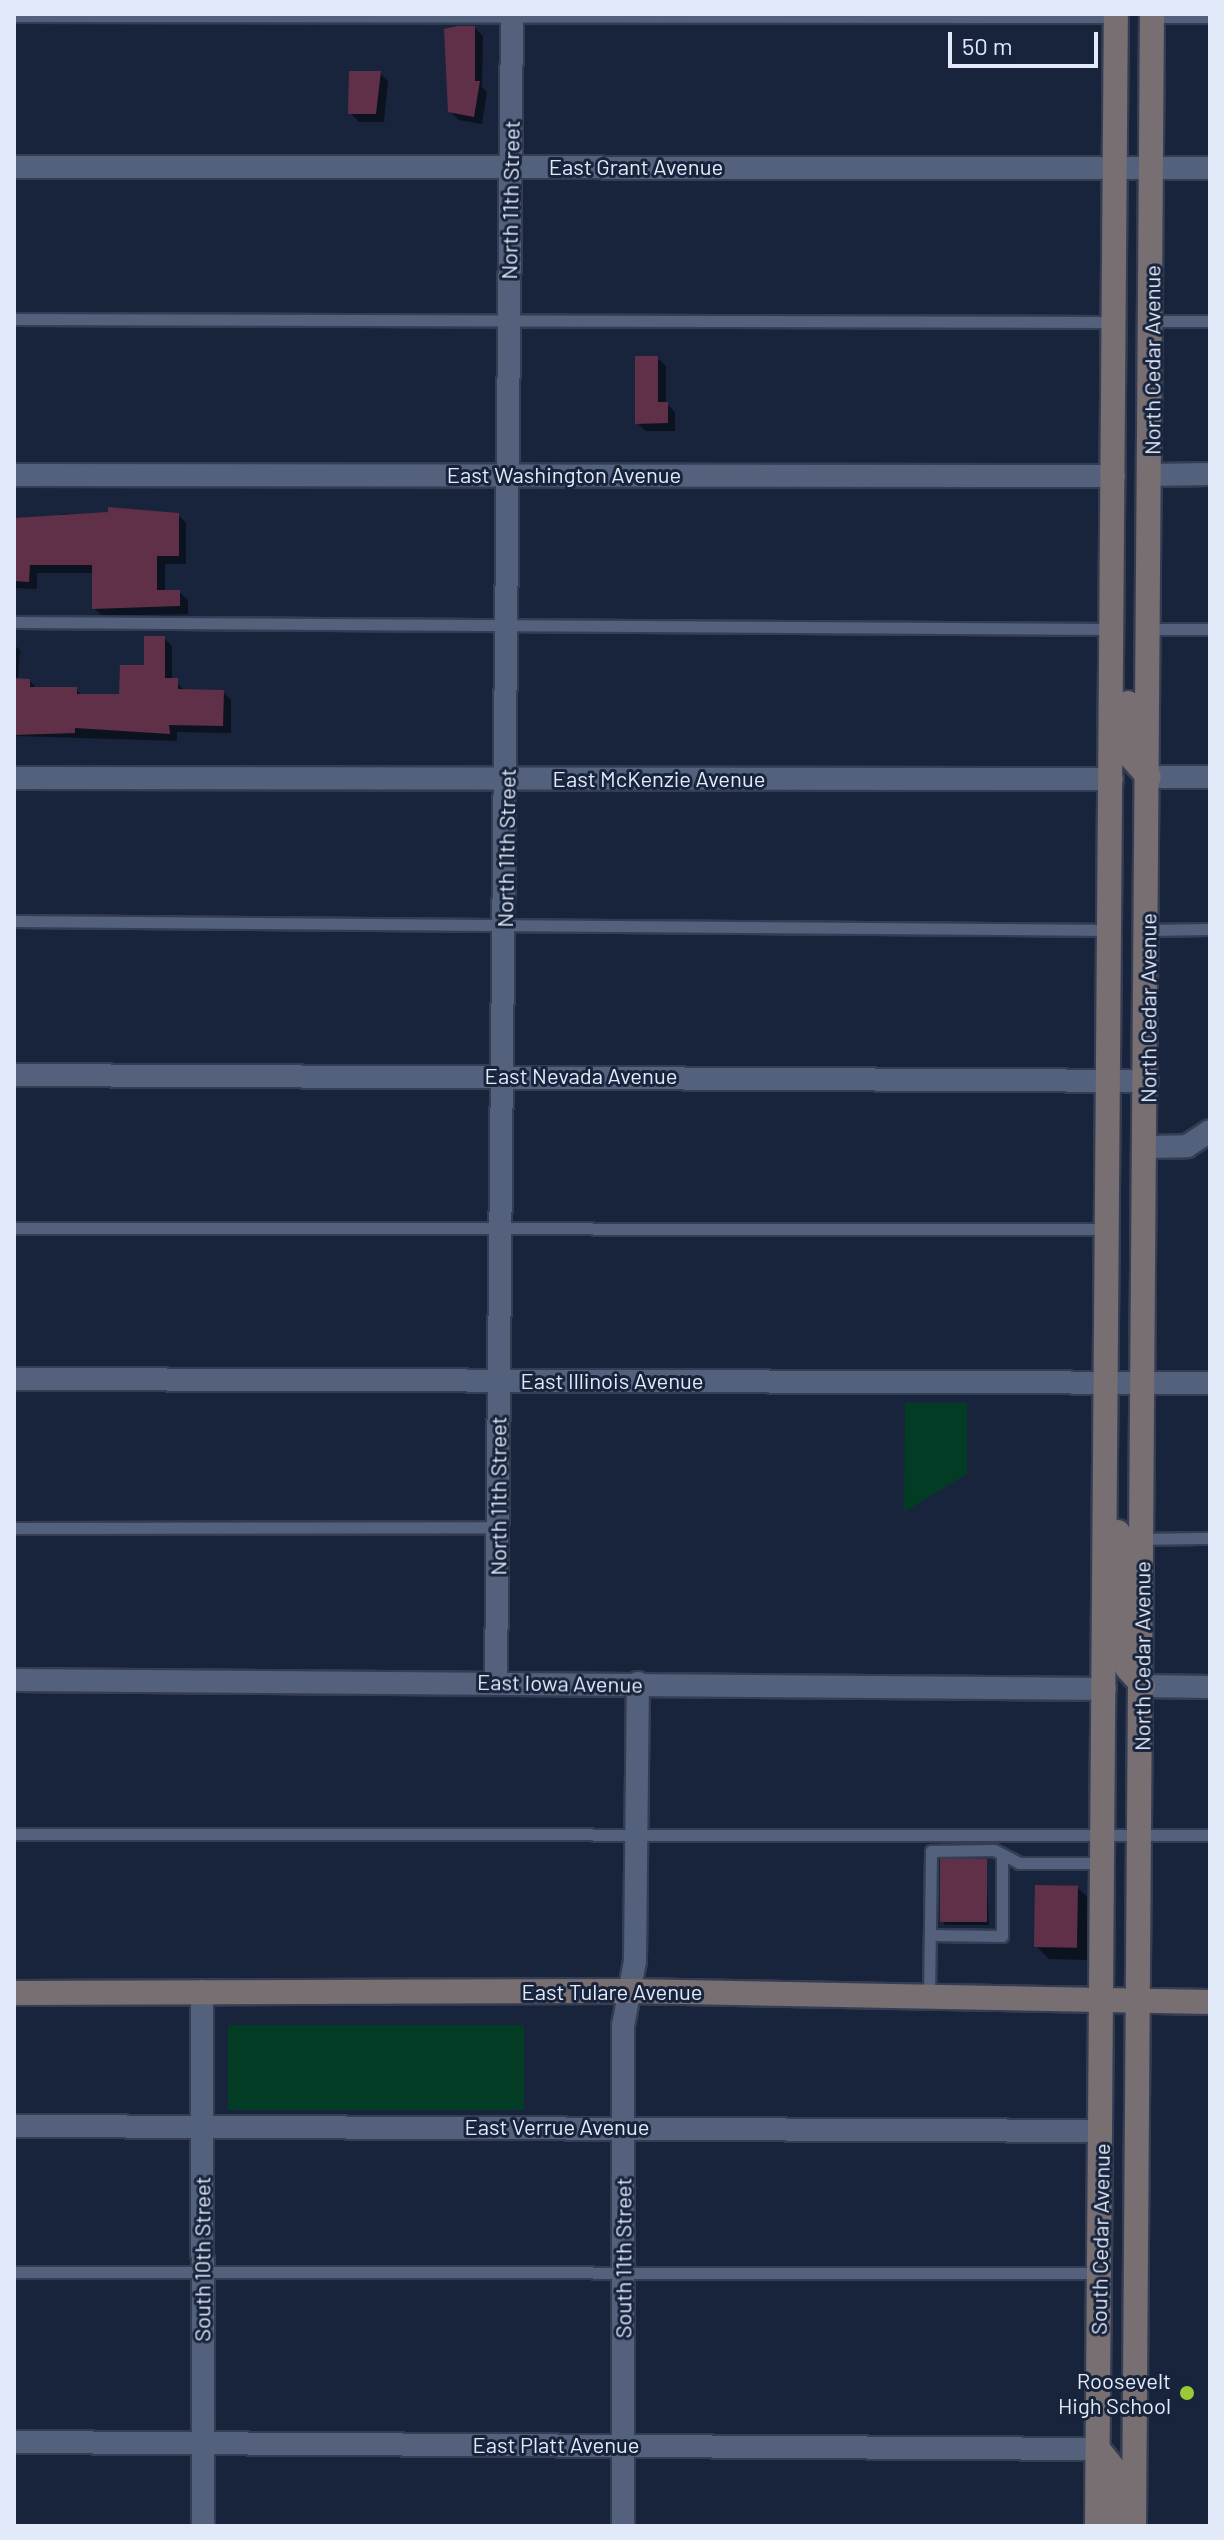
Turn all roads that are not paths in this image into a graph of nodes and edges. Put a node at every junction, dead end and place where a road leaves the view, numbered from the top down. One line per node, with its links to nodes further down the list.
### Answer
1 (512, 15): 2 (lane); 3 (lane); 7 (street, North 11th Street)
2 (14, 16)
3 (1116, 16): 8 (main road, North Cedar Avenue)
4 (1152, 16): 5 (lane); 9 (main road, North Cedar Avenue)
5 (1210, 17)
6 (14, 167): 7 (street, East Grant Avenue)
7 (510, 167): 8 (street, East Grant Avenue); 12 (street, North 11th Street)
8 (1116, 167): 9 (street, East Grant Avenue); 15 (main road, North Cedar Avenue)
9 (1153, 168): 10 (street, East Grant Avenue); 13 (main road, North Cedar Avenue)
10 (1210, 168)
11 (14, 319): 12 (lane)
12 (508, 320): 15 (lane); 18 (street, North 11th Street)
13 (1152, 321): 14 (lane); 19 (main road, North Cedar Avenue)
14 (1210, 321)
15 (1115, 322): 20 (main road, North Cedar Avenue)
16 (1210, 474): 19 (street)
17 (14, 475): 18 (street, East Washington Avenue)
18 (505, 475): 20 (street, East Washington Avenue); 22 (street, North 11th Street)
19 (1151, 475): 24 (main road, North Cedar Avenue)
20 (1114, 476): 23 (main road, North Cedar Avenue)
21 (14, 622): 22 (lane)
22 (507, 622): 23 (lane); 29 (street, North 11th Street)
23 (1112, 629): 26 (main road); 30 (main road, North Cedar Avenue)
24 (1149, 629): 25 (lane); 26 (main road, North Cedar Avenue)
25 (1210, 629)
26 (1149, 777): 27 (street); 35 (main road, North Cedar Avenue)
27 (1210, 777)
28 (14, 778): 29 (street, East McKenzie Avenue)
29 (508, 779): 30 (street, East McKenzie Avenue); 32 (street, North 11th Street)
30 (1112, 779): 34 (main road, North Cedar Avenue); 35 (main road)
31 (14, 921): 32 (lane)
32 (505, 922): 34 (lane); 37 (street, North 11th Street)
33 (1210, 929): 35 (lane)
34 (1112, 930): 38 (main road, North Cedar Avenue)
35 (1148, 930): 39 (main road, North Cedar Avenue)
36 (14, 1075): 37 (street, East Nevada Avenue)
37 (503, 1075): 38 (street, East Nevada Avenue); 43 (street, North 11th Street)
38 (1110, 1081): 39 (street, East Nevada Avenue); 44 (main road, North Cedar Avenue)
39 (1147, 1081): 41 (main road, North Cedar Avenue)
40 (1210, 1131): 41 (street)
41 (1148, 1147): 48 (main road, North Cedar Avenue)
42 (14, 1228): 43 (lane)
43 (501, 1228): 44 (lane); 46 (street, North 11th Street)
44 (1109, 1229): 49 (main road, North Cedar Avenue)
45 (14, 1379): 46 (street, East Illinois Avenue)
46 (499, 1380): 49 (street, East Illinois Avenue); 51 (street, North 11th Street)
47 (1210, 1383): 48 (street, East Illinois Avenue)
48 (1145, 1384): 49 (street, East Illinois Avenue); 54 (main road, North Cedar Avenue)
49 (1108, 1385): 50 (main road, North Cedar Avenue)
50 (1108, 1470): 58 (main road); 60 (main road, North Cedar Avenue)
51 (498, 1527): 52 (lane); 56 (street, North 11th Street)
52 (14, 1528)
53 (1210, 1538): 54 (lane)
54 (1143, 1539): 58 (main road, North Cedar Avenue)
55 (14, 1680): 56 (street, East Iowa Avenue)
56 (496, 1682): 57 (street, East Iowa Avenue)
57 (638, 1683): 60 (street, East Iowa Avenue); 62 (street)
58 (1143, 1686): 59 (street); 64 (main road, North Cedar Avenue)
59 (1210, 1687)
60 (1105, 1689): 63 (main road, North Cedar Avenue)
61 (14, 1834): 62 (lane)
62 (637, 1834): 63 (lane); 76 (street)
63 (1104, 1835): 64 (lane); 67 (main road, North Cedar Avenue)
64 (1140, 1835): 65 (lane); 80 (main road, North Cedar Avenue)
65 (1210, 1835)
66 (1002, 1854): 67 (lane); 69 (lane); 74 (lane)
67 (1103, 1863): 79 (main road, North Cedar Avenue)
68 (987, 1872): 69 (lane)
69 (1002, 1872): 71 (lane)
70 (986, 1890): 71 (lane)
71 (1002, 1890): 72 (lane)
72 (1002, 1917): 73 (lane); 74 (lane)
73 (986, 1918)
74 (930, 1935): 78 (lane)
75 (202, 1991): 76 (main road, East Tulare Avenue); 77 (main road, East Tulare Avenue); 83 (street, South 10th Street)
76 (630, 1991): 78 (main road, East Tulare Avenue); 84 (street, South 11th Street)
77 (14, 1993)
78 (929, 1997): 79 (main road, East Tulare Avenue)
79 (1102, 2001): 80 (main road, East Tulare Avenue); 85 (main road, South Cedar Avenue)
80 (1139, 2002): 81 (main road, East Tulare Avenue); 98 (main road, South Cedar Avenue)
81 (1210, 2002)
82 (14, 2126): 83 (street, East Verrue Avenue)
83 (201, 2126): 84 (street, East Verrue Avenue); 87 (street, South 10th Street)
84 (624, 2127): 85 (street, East Verrue Avenue); 88 (street, South 11th Street)
85 (1101, 2131): 89 (main road, South Cedar Avenue)
86 (14, 2272): 87 (lane)
87 (203, 2273): 88 (lane); 92 (street, South 10th Street)
88 (623, 2273): 89 (lane); 91 (street, South 11th Street)
89 (1099, 2273): 93 (main road, South Cedar Avenue)
90 (14, 2442): 92 (street, East Platt Avenue)
91 (622, 2444): 92 (street, East Platt Avenue); 93 (street, East Platt Avenue); 95 (street, South 11th Street)
92 (202, 2445): 94 (street, South 10th Street)
93 (1098, 2449): 96 (main road, South Cedar Avenue); 97 (main road)
94 (203, 2526)
95 (623, 2526)
96 (1097, 2526)
97 (1117, 2526)
98 (1134, 2526)

